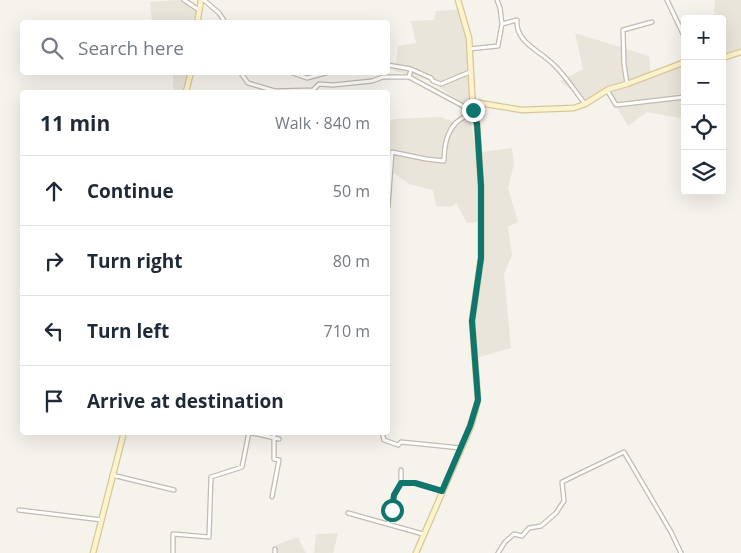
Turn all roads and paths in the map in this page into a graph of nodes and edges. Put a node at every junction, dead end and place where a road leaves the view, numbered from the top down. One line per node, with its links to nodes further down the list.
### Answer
1 (184, 0): 6 (street)
2 (202, 0): 6 (street); 8 (street)
3 (458, 0): 12 (street)
4 (497, 0): 10 (street)
5 (667, 0): 11 (street)
6 (199, 10): 7 (street)
7 (198, 20)
8 (224, 20)
9 (652, 22): 24 (street)
10 (502, 24): 12 (street); 31 (street)
11 (681, 30)
12 (469, 48): 18 (street)
13 (741, 52): 14 (street)
14 (726, 57)
15 (681, 64): 24 (street)
16 (390, 65): 17 (street)
17 (411, 69): 18 (street); 23 (street)
18 (470, 72): 30 (street)
19 (190, 75): 25 (street)
20 (242, 75): 26 (street)
21 (298, 75): 22 (street)
22 (318, 75)
23 (409, 77): 27 (street); 33 (street)
24 (627, 84): 28 (street)
25 (186, 90)
26 (271, 90)
27 (313, 90)
28 (607, 90): 29 (street); 31 (street)
29 (681, 97)
30 (473, 102): 31 (street); 32 (street)
31 (585, 104)
32 (473, 112): 33 (street); 41 (street)
33 (468, 115): 34 (street)
34 (390, 179)
35 (123, 435): 43 (street)
36 (248, 435): 54 (street)
37 (262, 435): 39 (street)
38 (383, 435): 41 (street)
39 (274, 438): 40 (street); 47 (street)
40 (279, 439)
41 (461, 448): 46 (street)
42 (401, 470): 44 (street)
43 (112, 476): 45 (street); 50 (street)
44 (401, 483): 46 (street); 51 (street)
45 (174, 490)
46 (442, 491): 52 (street)
47 (272, 497)
48 (19, 510): 50 (street)
49 (348, 513): 51 (street)
50 (102, 520): 53 (street)
51 (388, 524): 52 (street)
52 (424, 534): 55 (street)
53 (93, 553)
54 (173, 553)
55 (416, 553)
56 (498, 553): 57 (street)
57 (681, 553)

